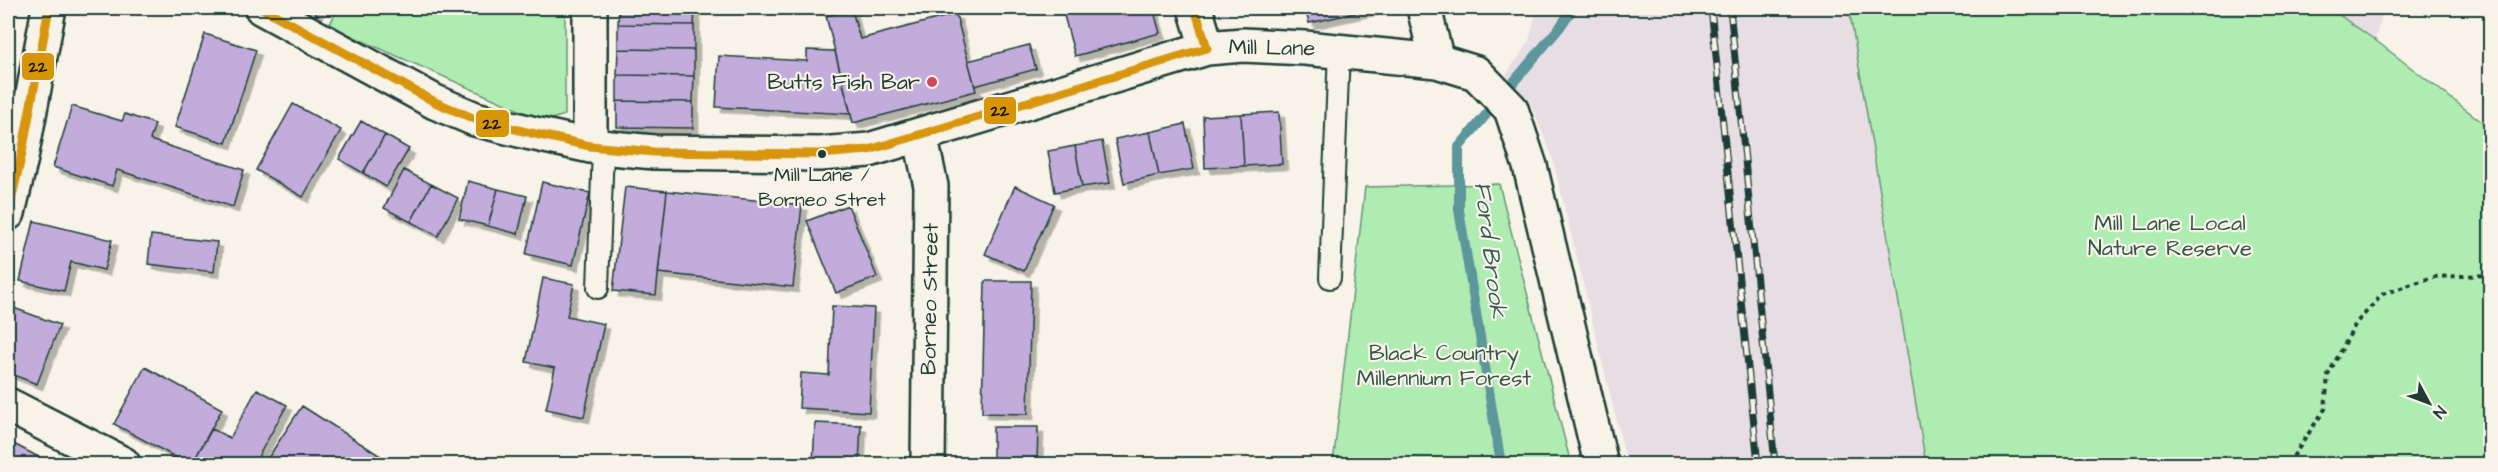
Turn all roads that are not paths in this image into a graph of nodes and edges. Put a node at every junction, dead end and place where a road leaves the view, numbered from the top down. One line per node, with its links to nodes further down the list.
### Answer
1 (49, 8): 11 (street)
2 (262, 8): 10 (street, Mill Lane)
3 (590, 8): 10 (street)
4 (1195, 8): 6 (street)
5 (1424, 8): 8 (street)
6 (1207, 48): 7 (street, Mill Lane); 9 (street, Mill Lane)
7 (1339, 50): 8 (street, Mill Lane); 12 (lane)
8 (1437, 61): 17 (street, Mill Lane)
9 (920, 135): 10 (street, Mill Lane); 16 (street, Borneo Street)
10 (596, 147): 13 (lane)
11 (8, 213)
12 (1330, 278)
13 (598, 288)
14 (8, 405): 15 (street)
15 (123, 465)
16 (928, 465)
17 (1601, 465)

